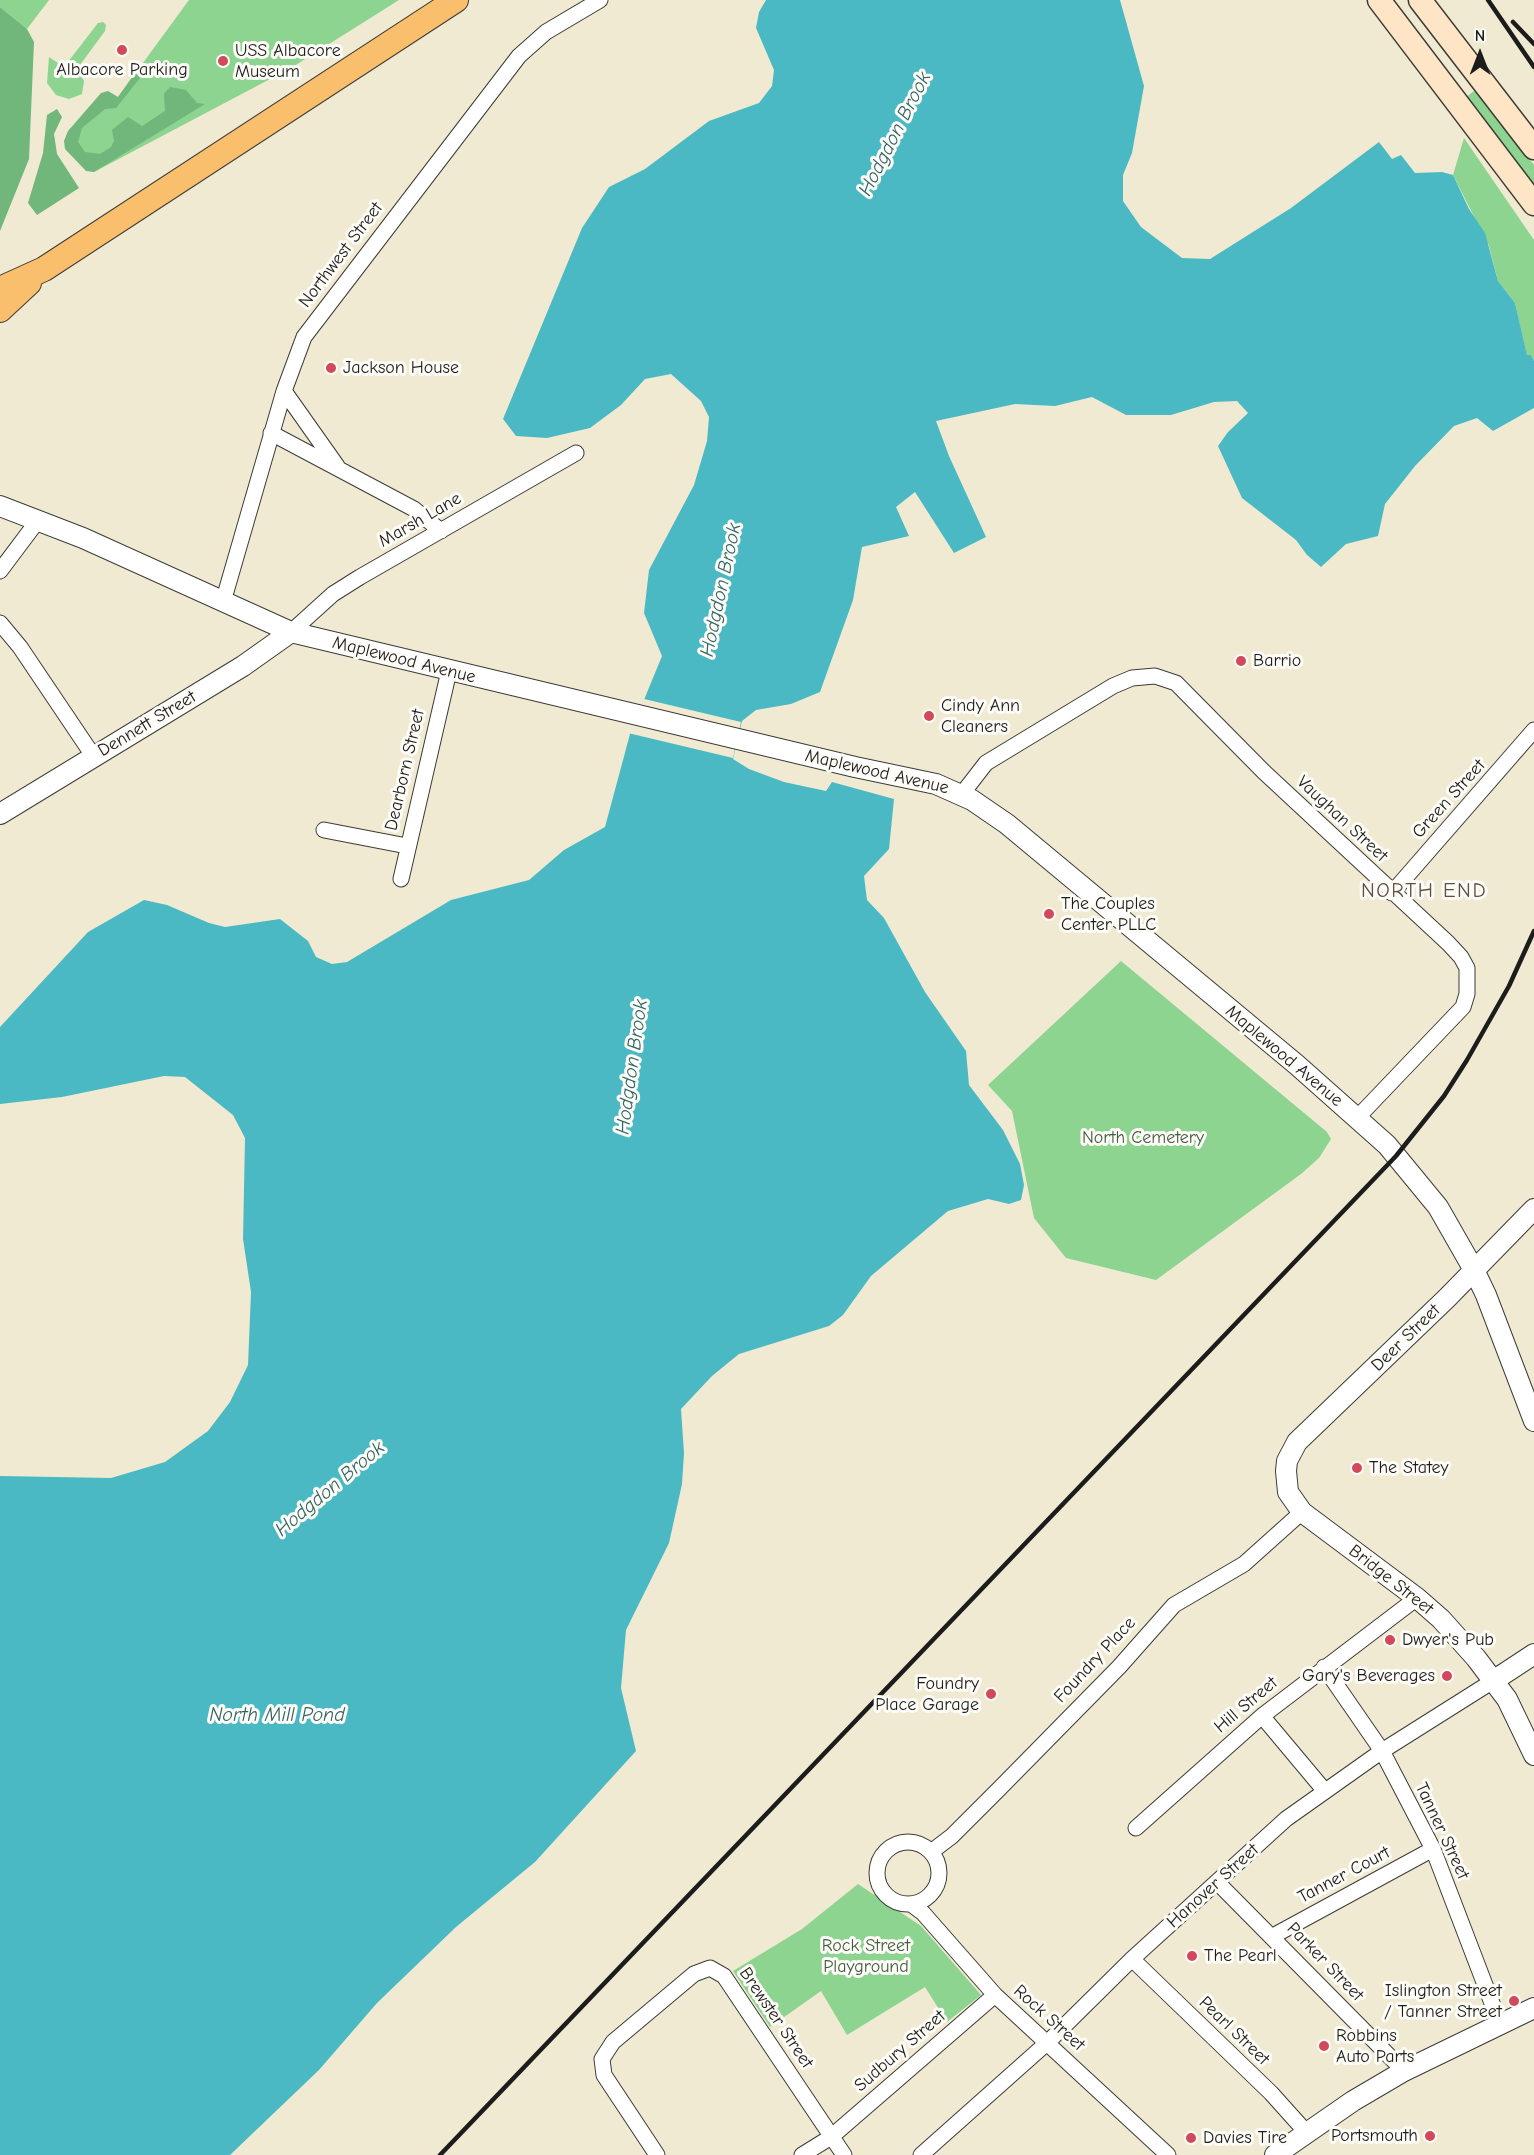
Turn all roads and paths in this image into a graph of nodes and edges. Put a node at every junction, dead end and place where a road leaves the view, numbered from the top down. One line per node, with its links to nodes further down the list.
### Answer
1 (456, 0): 7 (main road)
2 (600, 0): 10 (street, Northwest Street)
3 (1378, 0): 6 (main road)
4 (1420, 0): 5 (main road)
5 (1534, 148)
6 (1534, 204)
7 (44, 269): 8 (main road); 9 (main road)
8 (0, 290)
9 (0, 310)
10 (284, 391): 11 (street, Northwest Street); 13 (street)
11 (271, 433): 13 (street); 18 (street, Northwest Street)
12 (576, 453): 16 (street, Marsh Lane)
13 (341, 471): 16 (street)
14 (0, 507): 15 (street, Maplewood Avenue)
15 (39, 519): 17 (street); 18 (street, Maplewood Avenue)
16 (441, 531): 20 (street, Marsh Lane)
17 (0, 571)
18 (223, 602): 20 (street, Maplewood Avenue)
19 (0, 623): 23 (street)
20 (291, 632): 21 (street, Maplewood Avenue); 23 (street, Dennett Street)
21 (449, 671): 24 (street, Maplewood Avenue); 27 (street, Dearborn Street)
22 (1534, 730): 29 (street, Green Street)
23 (94, 756): 25 (street, Dennett Street)
24 (962, 794): 29 (street, Vaughan Street); 30 (street, Maplewood Avenue)
25 (0, 813)
26 (324, 830): 27 (street)
27 (407, 846): 28 (street, Dearborn Street)
28 (401, 879)
29 (1392, 893): 30 (street, Vaughan Street)
30 (1357, 1118): 32 (street, Maplewood Avenue)
31 (1534, 1209): 32 (street, Deer Street)
32 (1474, 1270): 33 (street, Maplewood Avenue); 34 (street, Deer Street)
33 (1534, 1421)
34 (1286, 1472): 35 (street, Bridge Street)
35 (1302, 1512): 36 (street, Bridge Street); 46 (street, Foundry Place)
36 (1417, 1598): 38 (street, Hill Street); 39 (street, Bridge Street)
37 (1534, 1654): 39 (street, Hanover Street)
38 (1324, 1667): 40 (street, Hill Street); 41 (street, Tanner Street)
39 (1493, 1681): 41 (street, Hanover Street); 42 (street, Bridge Street)
40 (1262, 1716): 43 (street); 44 (street, Hill Street)
41 (1382, 1751): 43 (street, Hanover Street); 45 (street, Tanner Street)
42 (1534, 1755)
43 (1324, 1790): 47 (street, Hanover Street)
44 (1136, 1828)
45 (1433, 1849): 49 (street, Tanner Court); 53 (street, Tanner Street)
46 (931, 1852): 48 (street); 48 (street)
47 (1217, 1882): 49 (street, Parker Street); 50 (street, Hanover Street)
48 (911, 1904): 51 (street, Rock Street)
49 (1273, 1936): 55 (street, Parker Street)
50 (1132, 1959): 54 (street, Hanover Street); 56 (street, Pearl Street)
51 (995, 1995): 54 (street, Rock Street); 57 (street, Sudbury Street)
52 (1534, 2008): 53 (street)
53 (1500, 2024): 55 (street)
54 (1048, 2042): 61 (street, Hanover Street); 62 (street, Rock Street)
55 (1404, 2071): 56 (street)
56 (1306, 2132): 63 (street)
57 (831, 2137): 58 (street, Brewster Street); 59 (street, Sudbury Street); 60 (street, Brewster Street)
58 (657, 2155)
59 (802, 2155)
60 (844, 2155)
61 (921, 2155)
62 (1168, 2155)
63 (1275, 2155)

